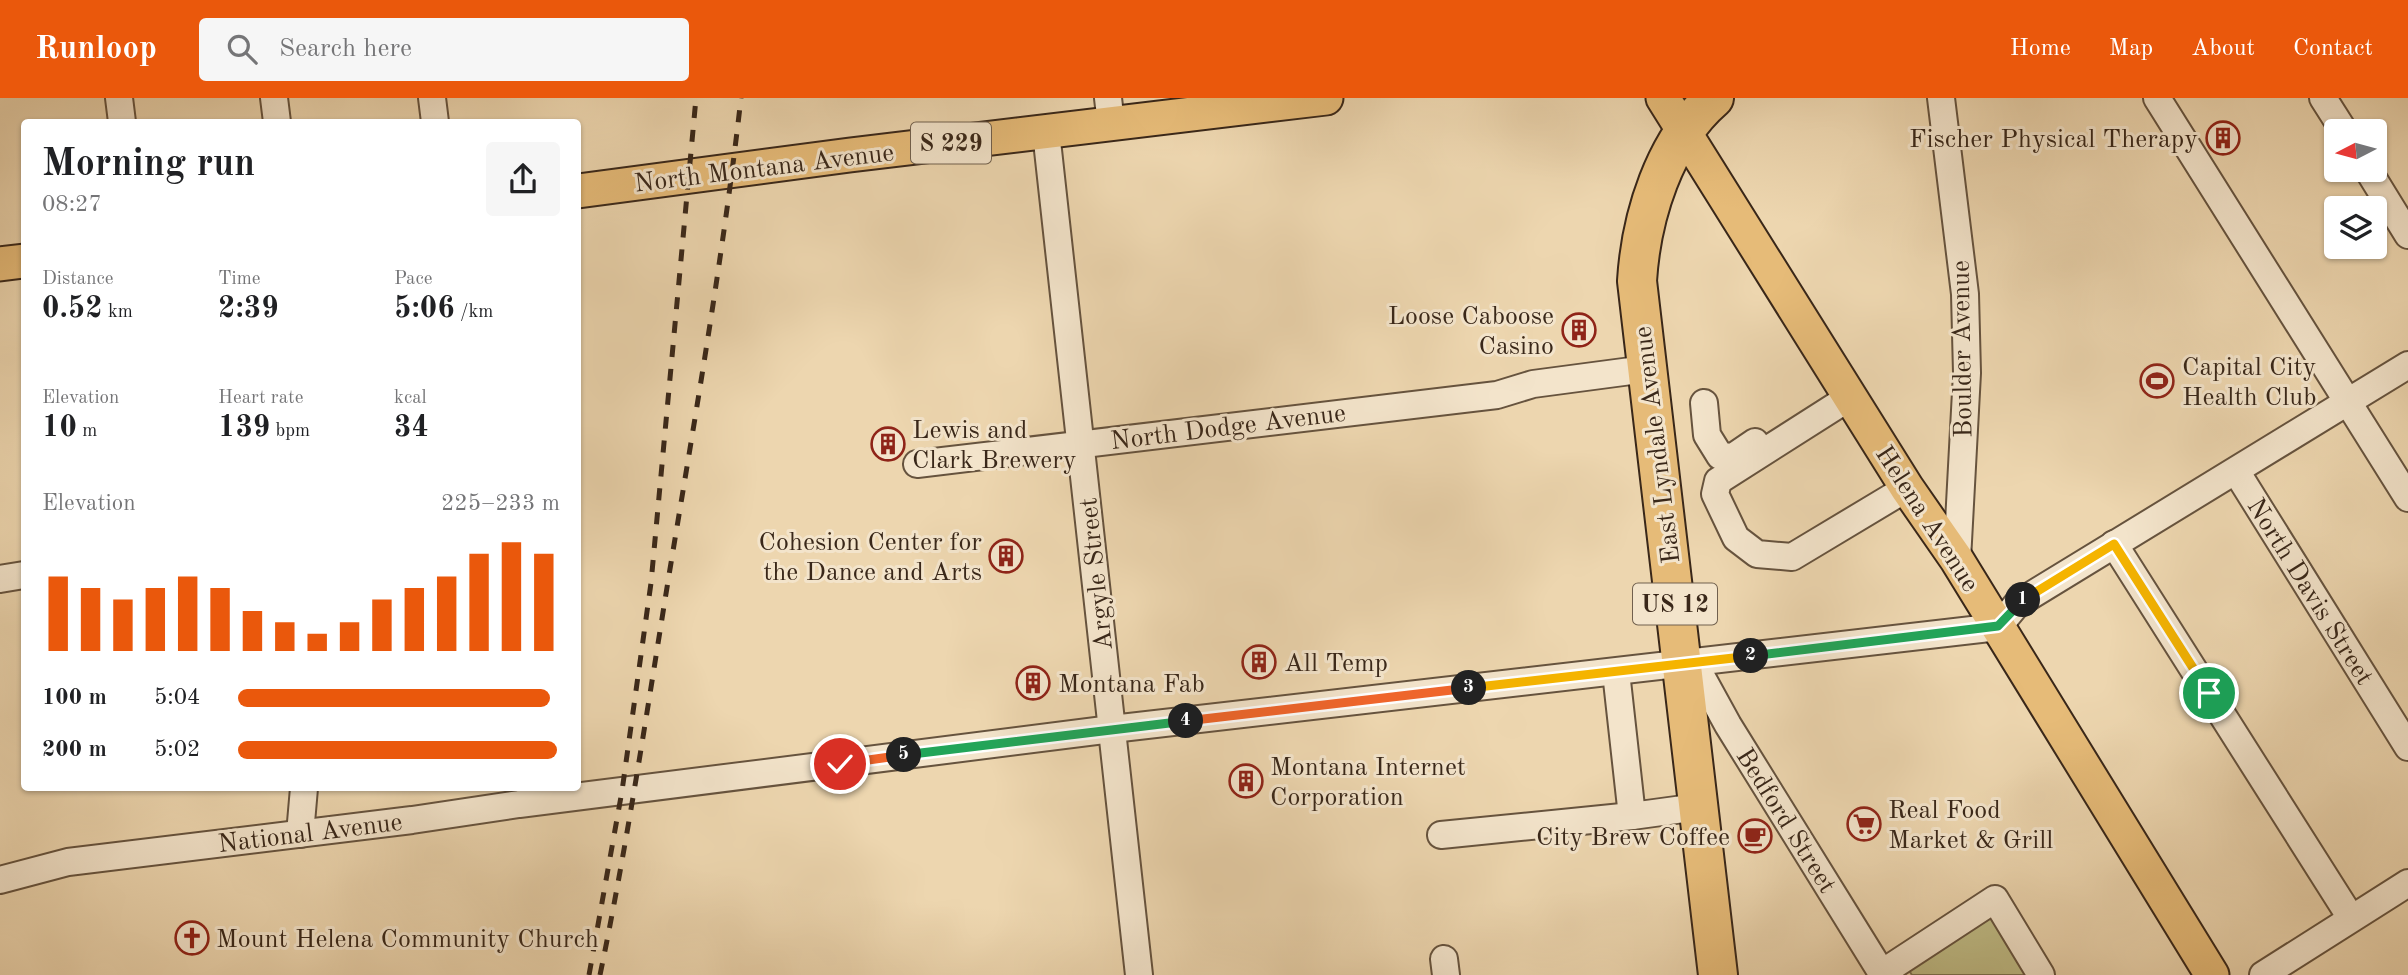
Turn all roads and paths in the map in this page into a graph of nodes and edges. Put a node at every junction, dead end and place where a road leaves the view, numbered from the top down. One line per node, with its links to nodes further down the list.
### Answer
1 (119, 98): 11 (street)
2 (274, 98): 12 (street)
3 (432, 98): 13 (street)
4 (1326, 98): 10 (main road, North Montana Avenue / S 229)
5 (1663, 98): 15 (main road, Helena Avenue)
6 (1714, 98): 15 (highway, US 12)
7 (1941, 98): 34 (street, Boulder Avenue)
8 (2157, 98): 25 (street)
9 (2323, 98): 14 (street)
10 (1110, 111): 16 (main road, North Montana Avenue / S 229)
11 (122, 119)
12 (276, 119)
13 (435, 119)
14 (2336, 119)
15 (1685, 131): 23 (highway, East Lyndale Avenue / US 12); 24 (main road, Helena Avenue)
16 (1046, 132): 18 (main road, North Montana Avenue / S 229); 28 (street, Argyle Street)
17 (2375, 182): 19 (street)
18 (581, 191)
19 (2408, 235)
20 (21, 261): 21 (main road)
21 (0, 264)
22 (2408, 365): 25 (street)
23 (1646, 369): 28 (street, North Dodge Avenue); 38 (highway, East Lyndale Avenue / US 12)
24 (1850, 397): 27 (street); 31 (main road, Helena Avenue)
25 (2347, 401): 30 (street); 32 (street)
26 (1704, 403): 27 (street)
27 (1814, 420): 31 (street)
28 (1080, 443): 29 (street, North Dodge Avenue); 40 (street, Argyle Street)
29 (917, 464)
30 (2236, 471): 33 (street); 41 (street, North Davis Street)
31 (1907, 488): 34 (main road, Helena Avenue)
32 (2408, 498)
33 (2114, 544): 37 (street); 52 (street)
34 (1957, 560): 37 (main road, Helena Avenue)
35 (21, 576): 36 (street)
36 (0, 579)
37 (1998, 626): 38 (street, National Avenue); 57 (main road, Helena Avenue)
38 (1688, 664): 39 (street, National Avenue); 46 (highway, East Lyndale Avenue / US 12); 53 (street, Bedford Street)
39 (1616, 672): 40 (street, National Avenue); 47 (street)
40 (1112, 729): 42 (street, National Avenue); 54 (street, Argyle Street)
41 (2408, 747)
42 (581, 789)
43 (304, 791): 48 (street)
44 (561, 791): 45 (street, National Avenue)
45 (517, 796): 48 (street, National Avenue)
46 (1698, 807): 47 (street); 55 (highway, East Lyndale Avenue / US 12)
47 (1632, 816): 49 (street)
48 (300, 834): 50 (street, National Avenue)
49 (1441, 835)
50 (0, 880)
51 (2408, 883): 52 (street)
52 (2351, 918): 58 (street)
53 (1882, 974): 56 (street)
54 (1139, 975)
55 (1718, 975)
56 (2041, 975)
57 (2212, 975)
58 (2263, 975)

